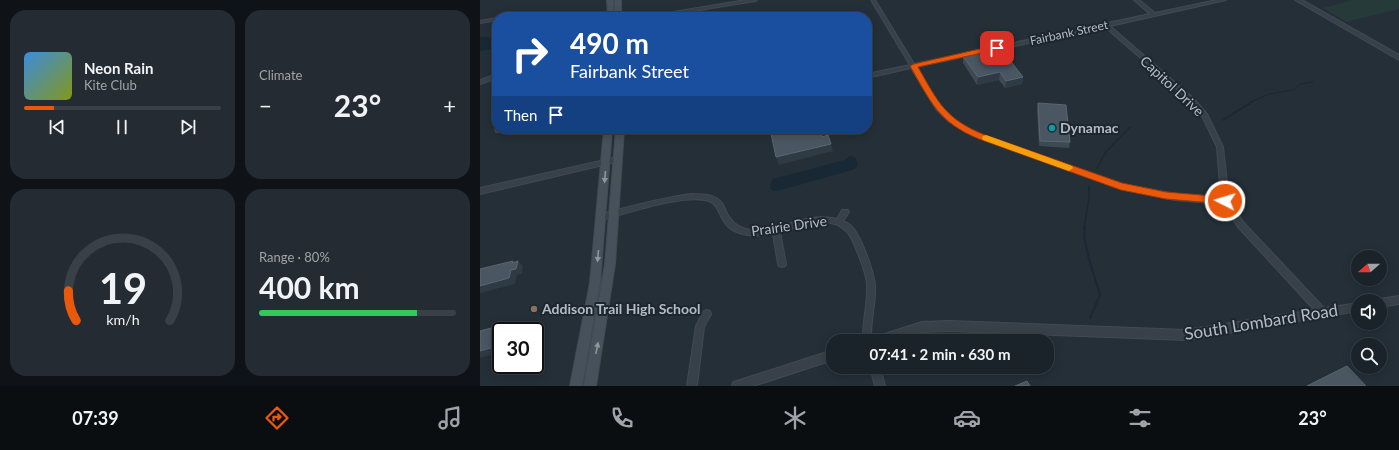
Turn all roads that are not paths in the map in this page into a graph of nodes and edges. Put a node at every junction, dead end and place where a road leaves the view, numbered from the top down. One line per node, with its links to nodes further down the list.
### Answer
1 (610, 0): 11 (main road)
2 (618, 0): 12 (main road)
3 (716, 0): 10 (street)
4 (755, 0): 10 (street)
5 (873, 0): 20 (street)
6 (1136, 0): 14 (street)
7 (1224, 0): 14 (street, Fairbank Street)
8 (1298, 0): 18 (street)
9 (1303, 0): 18 (street)
10 (717, 6): 13 (street)
11 (611, 12)
12 (618, 12)
13 (680, 12)
14 (1154, 14): 17 (street, Fairbank Street)
15 (492, 20): 16 (street)
16 (480, 22)
17 (1106, 25): 20 (street, Fairbank Street); 31 (street, Capitol Drive)
18 (1370, 40): 19 (street)
19 (1399, 58)
20 (914, 66): 22 (street, Fairbank Street); 31 (street)
21 (492, 74): 23 (street)
22 (872, 75)
23 (480, 78)
24 (492, 78): 25 (street)
25 (480, 82)
26 (608, 134): 29 (main road)
27 (620, 134): 28 (main road)
28 (618, 159): 29 (street); 33 (main road)
29 (607, 162): 30 (street); 34 (main road, one-way to 34)
30 (480, 191)
31 (1225, 201): 43 (street, Capitol Drive)
32 (845, 212): 35 (street, Prairie Drive)
33 (614, 214): 34 (street, Prairie Drive); 36 (street, Prairie Drive); 38 (main road)
34 (602, 217): 39 (main road, one-way to 39)
35 (839, 222): 36 (street, Prairie Drive); 45 (street)
36 (776, 229): 37 (street)
37 (782, 264)
38 (607, 281): 39 (main road); 51 (main road, one-way to 38)
39 (595, 283): 49 (main road)
40 (1399, 300): 41 (street)
41 (1387, 302)
42 (1351, 308): 43 (street, South Lombard Road)
43 (1323, 313): 46 (street, South Lombard Road)
44 (707, 314): 52 (street)
45 (867, 334)
46 (900, 334)
47 (826, 357): 53 (street)
48 (877, 374): 54 (street)
49 (577, 380): 50 (main road)
50 (570, 386)
51 (590, 386)
52 (692, 386)
53 (737, 386)
54 (880, 386)

